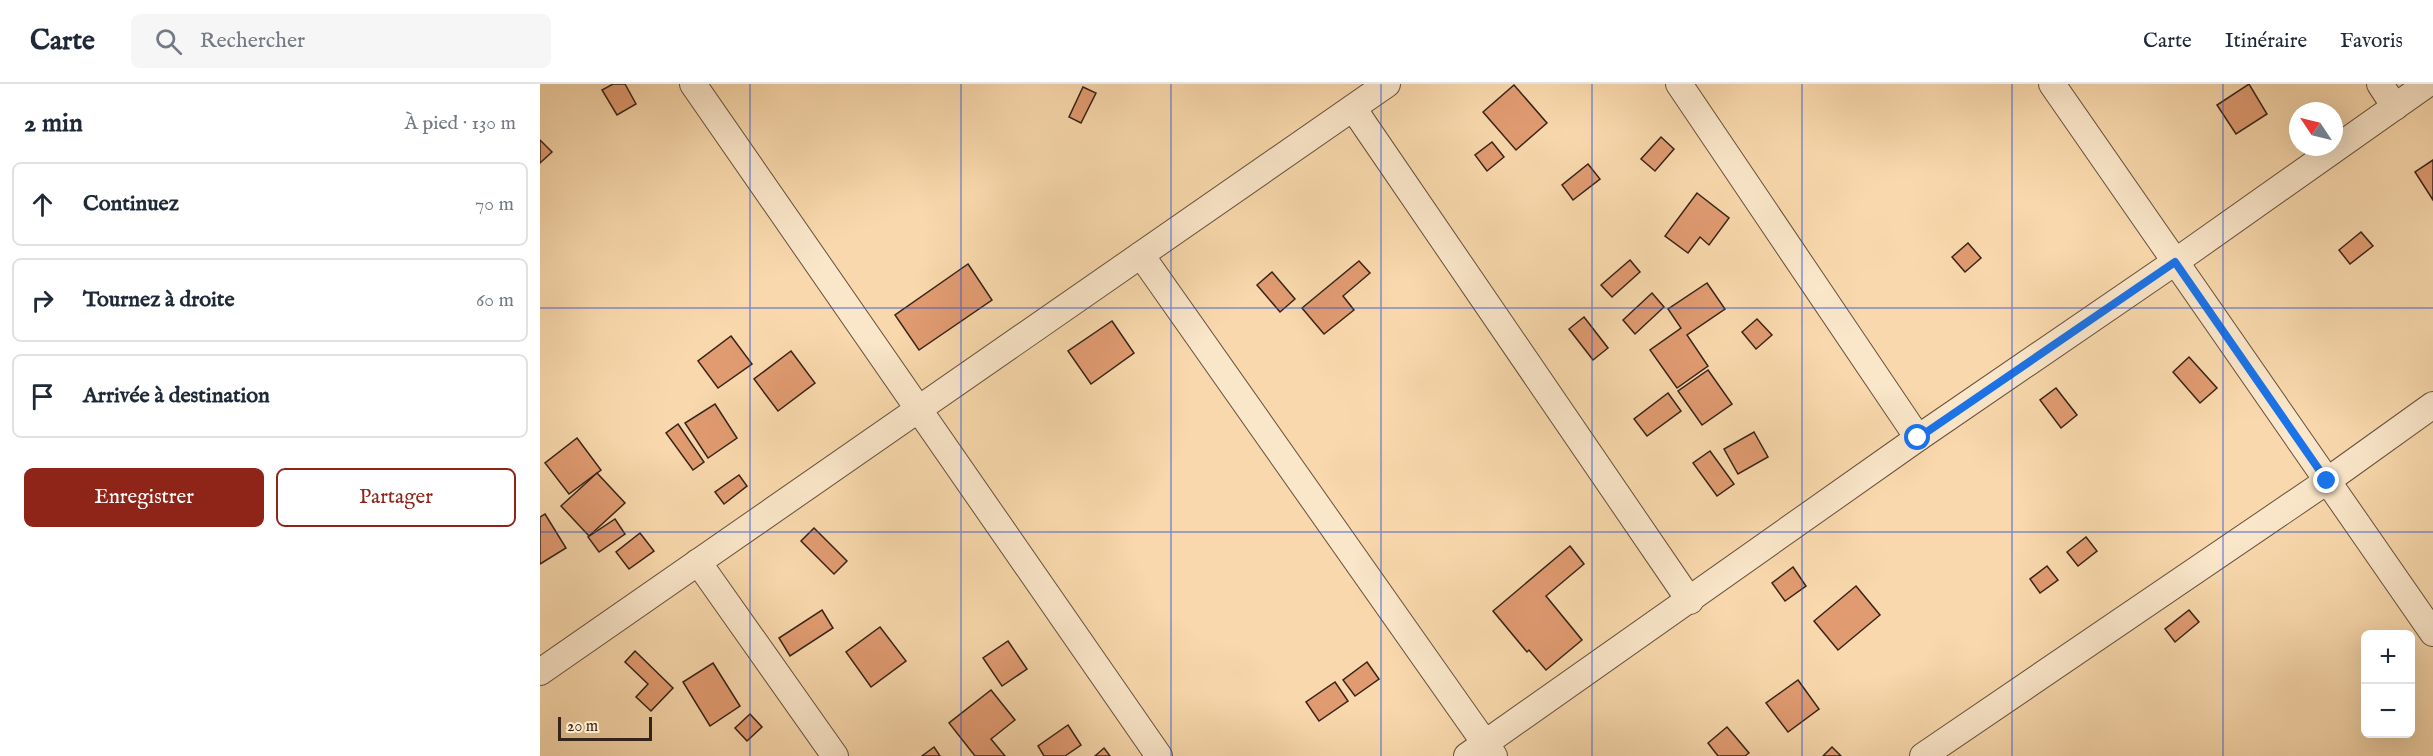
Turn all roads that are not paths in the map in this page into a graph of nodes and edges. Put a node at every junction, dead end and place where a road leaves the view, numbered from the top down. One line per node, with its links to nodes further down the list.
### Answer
1 (693, 84): 12 (street)
2 (1387, 84): 8 (street)
3 (1679, 84): 13 (street)
4 (2052, 84): 10 (street)
5 (2380, 84): 7 (street)
6 (2427, 84): 7 (street)
7 (2395, 106): 10 (street)
8 (1353, 108): 9 (street); 16 (street)
9 (1141, 255): 12 (street); 19 (street)
10 (2175, 262): 13 (street); 14 (street)
11 (2433, 405): 14 (street)
12 (919, 409): 15 (street); 21 (street)
13 (1918, 438): 16 (street)
14 (2327, 481): 17 (street); 22 (street)
15 (698, 562): 18 (street); 20 (street)
16 (1690, 600): 19 (street)
17 (2433, 633)
18 (540, 672)
19 (1482, 752)
20 (835, 756)
21 (1159, 756)
22 (1923, 756)

